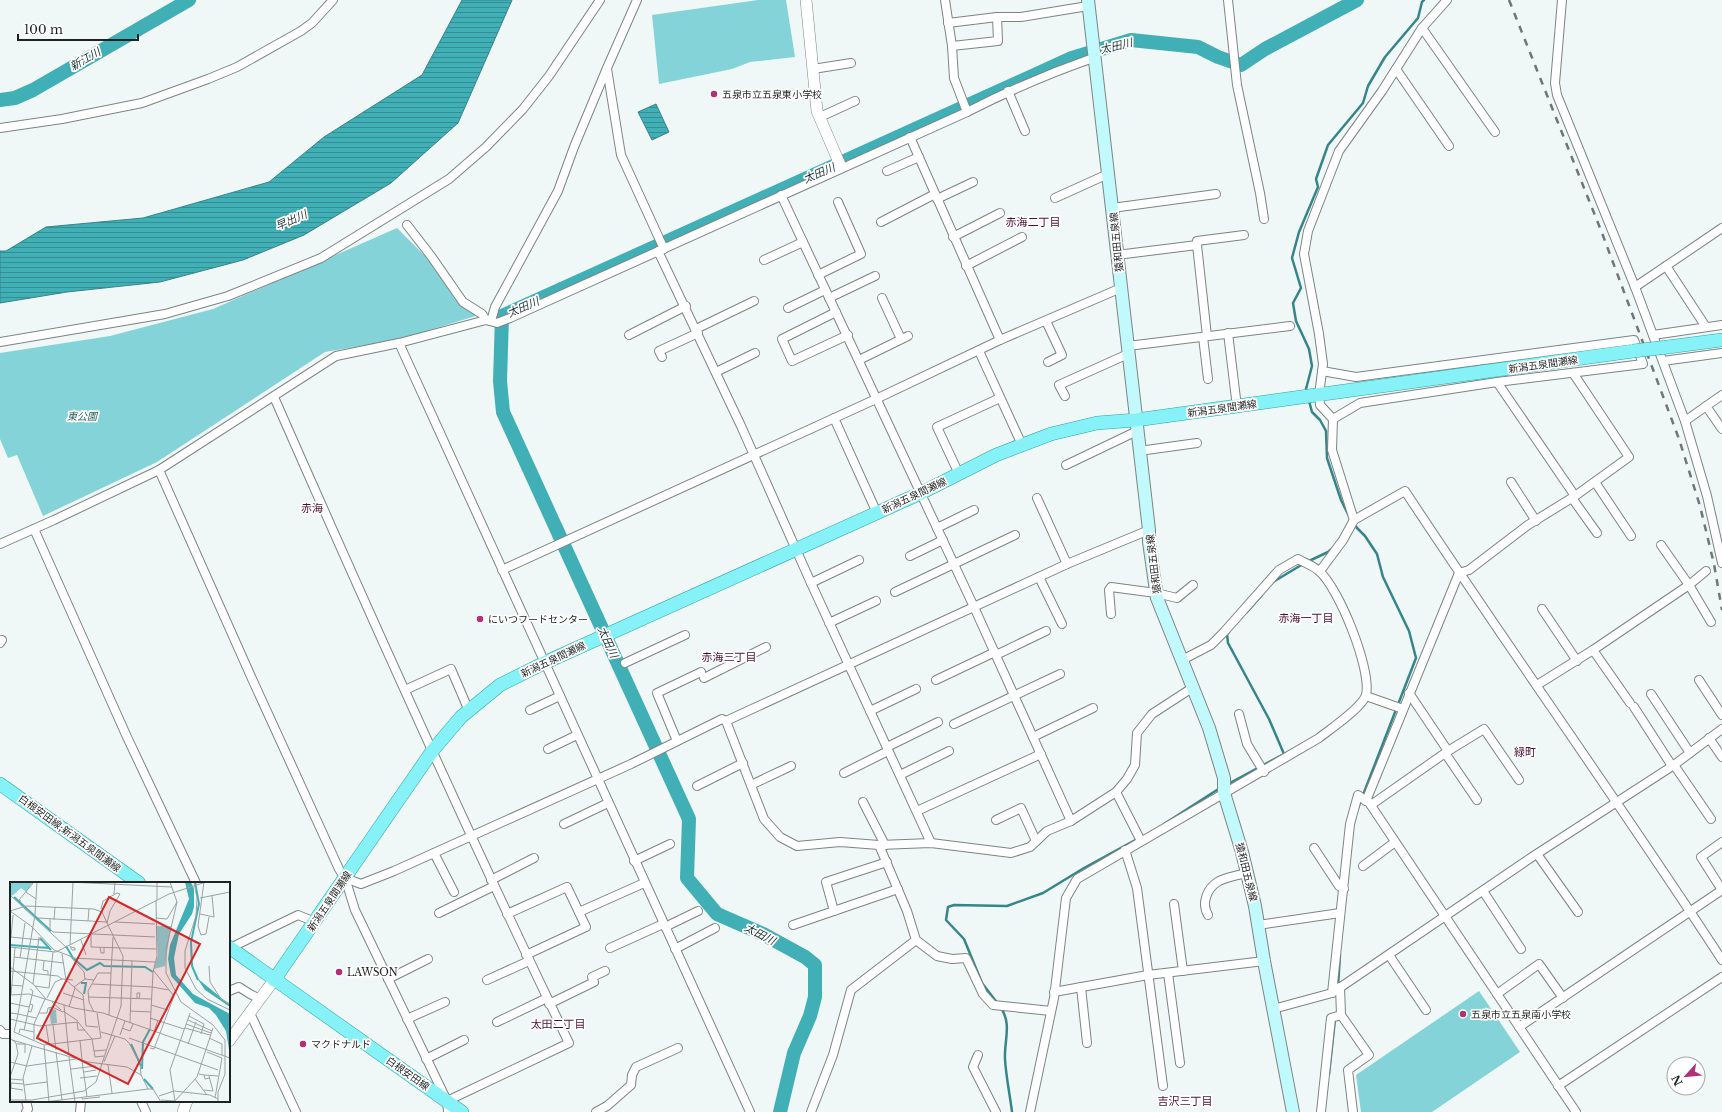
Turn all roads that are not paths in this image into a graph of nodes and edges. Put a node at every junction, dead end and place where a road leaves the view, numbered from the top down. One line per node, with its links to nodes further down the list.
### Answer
1 (333, 0): 23 (street)
2 (600, 0): 78 (street)
3 (637, 0): 16 (street)
4 (806, 0): 17 (street)
5 (945, 0): 11 (street)
6 (1228, 0): 40 (street)
7 (1448, 0): 12 (street)
8 (1562, 0): 56 (street)
9 (1088, 3): 10 (street); 14 (main road, 猿和田五泉線)
10 (997, 17): 11 (street); 13 (street)
11 (948, 23): 13 (street)
12 (1422, 28): 18 (street); 25 (street)
13 (952, 46): 21 (street)
14 (1093, 53): 19 (street); 31 (main road, 猿和田五泉線)
15 (851, 63): 17 (street)
16 (607, 68): 49 (street); 65 (street)
17 (813, 69): 22 (street)
18 (1396, 69): 27 (street); 90 (street)
19 (1008, 91): 21 (street); 24 (street)
20 (855, 101): 22 (street)
21 (967, 112): 26 (street)
22 (820, 117): 29 (street)
23 (0, 128)
24 (1025, 132)
25 (1495, 132)
26 (910, 137): 28 (street); 29 (street)
27 (1449, 146)
28 (919, 157): 30 (street); 35 (street)
29 (840, 164): 34 (street)
30 (887, 171)
31 (1108, 174): 36 (street); 38 (main road, 猿和田五泉線)
32 (972, 182): 35 (street)
33 (1216, 194): 38 (street)
34 (781, 195): 47 (street); 49 (street)
35 (936, 196): 41 (street); 45 (street)
36 (1055, 198)
37 (838, 202): 54 (street)
38 (1112, 208): 50 (main road, 猿和田五泉線)
39 (1000, 213): 45 (street)
40 (1264, 219)
41 (881, 222)
42 (407, 225): 65 (street)
43 (1722, 228): 53 (street)
44 (1244, 235): 48 (street)
45 (953, 236): 52 (street)
46 (1022, 238): 52 (street)
47 (803, 242): 51 (street); 54 (street)
48 (1197, 245): 50 (street); 75 (street)
49 (661, 247): 62 (street); 65 (street)
50 (1117, 255): 57 (main road, 猿和田五泉線)
51 (764, 260)
52 (966, 266): 76 (street)
53 (1666, 266): 56 (street); 69 (street)
54 (818, 274): 58 (street)
55 (875, 276): 59 (street)
56 (1636, 287): 74 (street)
57 (1121, 288): 66 (street); 81 (main road, 猿和田五泉線)
58 (825, 290): 59 (street); 63 (street)
59 (829, 298): 64 (street)
60 (882, 298): 87 (street)
61 (754, 301): 70 (street)
62 (686, 306): 70 (street); 72 (street)
63 (788, 308)
64 (836, 312): 73 (street); 73 (street)
65 (488, 321): 79 (street)
66 (1046, 321): 76 (street); 89 (street)
67 (1722, 325): 69 (street)
68 (1290, 326): 71 (street)
69 (1706, 328): 74 (street)
70 (697, 331): 86 (street); 91 (street)
71 (1228, 333): 75 (street); 102 (street)
72 (629, 335)
73 (848, 335): 87 (street)
74 (1653, 335): 88 (street)
75 (1205, 336): 81 (street); 93 (street)
76 (1000, 340): 83 (street)
77 (1722, 340): 95 (main road, 新潟五泉間瀬線, bridge)
78 (0, 342)
79 (399, 343): 98 (street); 139 (street)
80 (1552, 343): 82 (street)
81 (1128, 350): 97 (street); 106 (main road, 猿和田五泉線)
82 (1557, 350): 90 (street); 92 (street)
83 (979, 351): 99 (street); 100 (street)
84 (755, 353): 91 (street)
85 (1722, 353): 88 (street)
86 (662, 357)
87 (859, 360): 100 (street)
88 (1663, 361): 105 (street)
89 (1048, 362)
90 (1322, 371): 95 (street)
91 (716, 372): 111 (street)
92 (1573, 373): 94 (street); 116 (street)
93 (1208, 379)
94 (1497, 382): 104 (street); 118 (street)
95 (1319, 395): 102 (main road, 新潟五泉間瀬線); 104 (street)
96 (1722, 395): 101 (street)
97 (1065, 396)
98 (274, 397): 113 (street); 171 (street)
99 (1000, 398): 109 (street); 114 (street)
100 (876, 399): 103 (street); 117 (street)
101 (1706, 406): 105 (street); 107 (street)
102 (1237, 407): 106 (main road, 新潟五泉間瀬線)
103 (834, 418): 111 (street); 121 (street)
104 (1333, 418): 122 (street)
105 (1685, 421): 137 (street)
106 (1136, 425): 109 (main road, 新潟五泉間瀬線); 110 (main road, 猿和田五泉線); 112 (street)
107 (1722, 429)
108 (1196, 442): 110 (street)
109 (1022, 445): 114 (main road, 新潟五泉間瀬線)
110 (1139, 451): 126 (main road, 猿和田五泉線)
111 (753, 454): 133 (street); 139 (street)
112 (1066, 465)
113 (159, 470): 125 (street); 241 (street)
114 (959, 474): 117 (main road, 新潟五泉間瀬線)
115 (1512, 482): 123 (street)
116 (1595, 482): 118 (street); 129 (street)
117 (921, 493): 121 (main road, 新潟五泉間瀬線); 124 (street)
118 (1573, 497): 123 (street); 127 (street)
119 (1037, 498): 138 (street)
120 (974, 510): 124 (street)
121 (877, 513): 133 (main road, 新潟五泉間瀬線)
122 (1354, 520): 140 (street); 142 (street)
123 (1536, 520): 142 (street)
124 (937, 528): 130 (street)
125 (34, 529): 131 (street); 243 (street)
126 (1149, 530): 138 (street); 148 (main road, 猿和田五泉線)
127 (1597, 533)
128 (1015, 535): 136 (street)
129 (1631, 536)
130 (943, 540): 134 (street); 136 (street)
131 (0, 544)
132 (1661, 545): 146 (street)
133 (795, 549): 144 (street); 163 (main road, 新潟五泉間瀬線)
134 (910, 556)
135 (859, 560): 144 (street)
136 (954, 563): 147 (street); 150 (street)
137 (1722, 563)
138 (1067, 564): 143 (street)
139 (502, 570): 163 (street)
140 (1320, 571): 161 (street); 177 (street)
141 (1706, 571): 146 (street)
142 (1458, 573): 169 (street); 173 (street)
143 (1039, 577): 150 (street); 155 (street)
144 (811, 584): 154 (street)
145 (1193, 585): 148 (street)
146 (1689, 585): 153 (street); 159 (street)
147 (895, 592)
148 (1156, 593): 152 (street); 161 (main road, 猿和田五泉線)
149 (876, 601): 154 (street)
150 (974, 607): 160 (street); 165 (street)
151 (1542, 609): 162 (street)
152 (1111, 614)
153 (1711, 622)
154 (829, 623): 165 (street)
155 (1062, 624)
156 (1046, 631): 160 (street)
157 (685, 636): 164 (street)
158 (766, 648): 192 (street)
159 (1593, 650): 162 (street); 202 (street)
160 (995, 654): 167 (street); 175 (street)
161 (1182, 660): 170 (main road, 猿和田五泉線)
162 (1577, 661): 169 (street)
163 (544, 663): 176 (street); 181 (main road, 新潟五泉間瀬線)
164 (625, 663)
165 (848, 664): 182 (street); 185 (street)
166 (1060, 674): 175 (street)
167 (936, 680)
168 (1699, 680): 184 (street)
169 (1537, 685): 216 (street)
170 (1192, 688): 212 (street); 213 (main road, 猿和田五泉線)
171 (405, 690): 181 (street); 195 (street)
172 (916, 690): 182 (street)
173 (1409, 693): 179 (street); 197 (street)
174 (1652, 694): 198 (street)
175 (1014, 695): 187 (street); 190 (street)
176 (560, 696): 180 (street); 189 (street)
177 (1366, 696): 179 (street); 204 (street)
178 (1093, 708): 190 (street)
179 (1403, 709): 218 (street)
180 (530, 710)
181 (469, 711): 195 (main road, 新潟五泉間瀬線)
182 (870, 711): 194 (street)
183 (1239, 714): 204 (street)
184 (1722, 715)
185 (726, 721): 192 (street); 201 (street)
186 (938, 722): 194 (street)
187 (954, 724)
188 (1722, 729): 191 (street)
189 (577, 735): 193 (street); 207 (street)
190 (1033, 736): 199 (street)
191 (1709, 738): 198 (street); 200 (street)
192 (677, 741): 207 (street)
193 (548, 749)
194 (887, 749): 205 (street); 206 (street)
195 (433, 750): 224 (street); 241 (main road, 新潟五泉間瀬線)
196 (949, 751): 206 (street)
197 (1446, 752): 208 (street); 214 (street); 218 (street)
198 (1690, 752): 202 (street)
199 (1041, 754): 219 (street); 222 (street)
200 (1722, 758)
201 (742, 763): 210 (street); 211 (street)
202 (1673, 765): 216 (street); 220 (street)
203 (791, 766): 210 (street)
204 (1264, 772): 213 (street)
205 (844, 773)
206 (900, 775): 219 (street)
207 (597, 778): 217 (street); 224 (street)
208 (1519, 780)
209 (0, 784): 242 (main road, 白根安田線;新潟五泉間瀬線)
210 (751, 785): 231 (street)
211 (697, 786)
212 (1116, 792): 222 (street); 226 (street)
213 (1224, 793): 226 (street); 240 (main road, 猿和田五泉線)
214 (1477, 800)
215 (863, 802): 231 (street)
216 (1616, 802): 235 (street); 253 (street)
217 (608, 803): 223 (street); 237 (street)
218 (1368, 803): 227 (street); 247 (street)
219 (917, 811): 229 (street)
220 (1711, 819)
221 (996, 820): 225 (street)
222 (1071, 822): 225 (street)
223 (564, 824)
224 (471, 836): 234 (street); 244 (street)
225 (1036, 841): 229 (street)
226 (1141, 841): 233 (street)
227 (1395, 842): 239 (street); 260 (street)
228 (1722, 842): 253 (street)
229 (931, 843): 231 (street)
230 (670, 844): 237 (street)
231 (882, 845): 238 (street)
232 (1314, 848): 247 (street)
233 (1125, 850): 280 (street); 288 (street)
234 (434, 853): 241 (street); 249 (street)
235 (1537, 854): 248 (street); 255 (street)
236 (534, 858): 244 (street)
237 (634, 861): 245 (street)
238 (887, 862): 246 (street); 252 (street)
239 (1363, 866)
240 (1247, 873): 259 (street); 263 (main road, 猿和田五泉線)
241 (345, 878): 261 (main road, 新潟五泉間瀬線); 282 (street)
242 (138, 882)
243 (196, 882)
244 (493, 883): 256 (street); 257 (street)
245 (644, 883): 254 (street); 264 (street)
246 (898, 889): 252 (street); 266 (street)
247 (1344, 889): 258 (street)
248 (1482, 891): 260 (street); 271 (street)
249 (454, 892)
250 (1174, 904): 278 (street)
251 (698, 911): 264 (street)
252 (834, 911): 262 (street)
253 (1690, 911): 275 (street); 292 (street)
254 (579, 912): 257 (street); 273 (street)
255 (1578, 912)
256 (439, 913)
257 (507, 914): 273 (street)
258 (1340, 914): 263 (street); 289 (street)
259 (1208, 915)
260 (1445, 917): 272 (street); 290 (street)
261 (315, 922): 267 (street); 283 (main road, 新潟五泉間瀬線)
262 (792, 925)
263 (1258, 925): 276 (main road, 猿和田五泉線)
264 (664, 926): 268 (street); 270 (street)
265 (715, 928): 270 (street)
266 (916, 940): 297 (street); 327 (street)
267 (230, 948)
268 (610, 948)
269 (230, 949): 283 (main road)
270 (675, 949): 326 (street)
271 (1521, 949)
272 (1389, 955): 286 (street); 296 (street)
273 (527, 958): 284 (street); 293 (street)
274 (428, 959): 282 (street)
275 (1722, 960)
276 (1264, 961): 278 (street); 295 (main road, 猿和田五泉線)
277 (605, 971): 293 (street)
278 (1183, 971): 279 (street)
279 (1168, 973): 280 (street); 311 (street)
280 (1148, 976): 285 (street); 312 (street)
281 (1722, 977): 313 (street)
282 (388, 979): 300 (street)
283 (274, 980): 291 (street); 318 (main road, 白根安田線)
284 (487, 980)
285 (1081, 987): 288 (street); 307 (street)
286 (1340, 987): 289 (street); 299 (street)
287 (230, 991): 291 (street)
288 (1054, 992): 297 (street)
289 (1332, 992): 295 (street)
290 (1497, 994): 292 (street); 302 (street)
291 (260, 998): 298 (street)
292 (1563, 998): 302 (street)
293 (548, 1001): 301 (street); 318 (street)
294 (446, 1002): 300 (street)
295 (1273, 1010): 330 (main road, 猿和田五泉線)
296 (1426, 1010)
297 (1051, 1011): 329 (street)
298 (250, 1013): 305 (street); 323 (street)
299 (1341, 1015): 331 (street); 332 (street)
300 (407, 1019): 310 (street)
301 (497, 1022)
302 (1519, 1027): 313 (street)
303 (0, 1030): 304 (street)
304 (10, 1034)
305 (230, 1040)
306 (464, 1040): 310 (street)
307 (1088, 1043)
308 (678, 1048): 325 (street)
309 (978, 1055): 328 (street)
310 (426, 1059): 318 (street)
311 (1180, 1063)
312 (1163, 1086)
313 (1558, 1086): 333 (street)
314 (26, 1102): 319 (street)
315 (81, 1102): 320 (street)
316 (141, 1102): 321 (street)
317 (187, 1102): 322 (street)
318 (447, 1107): 324 (main road, 白根安田線)
319 (26, 1112)
320 (80, 1112)
321 (146, 1112)
322 (183, 1112)
323 (296, 1112)
324 (462, 1112)
325 (596, 1112)
326 (750, 1112)
327 (811, 1112)
328 (996, 1112)
329 (1030, 1112)
330 (1293, 1112)
331 (1321, 1112)
332 (1353, 1112)
333 (1576, 1112)

